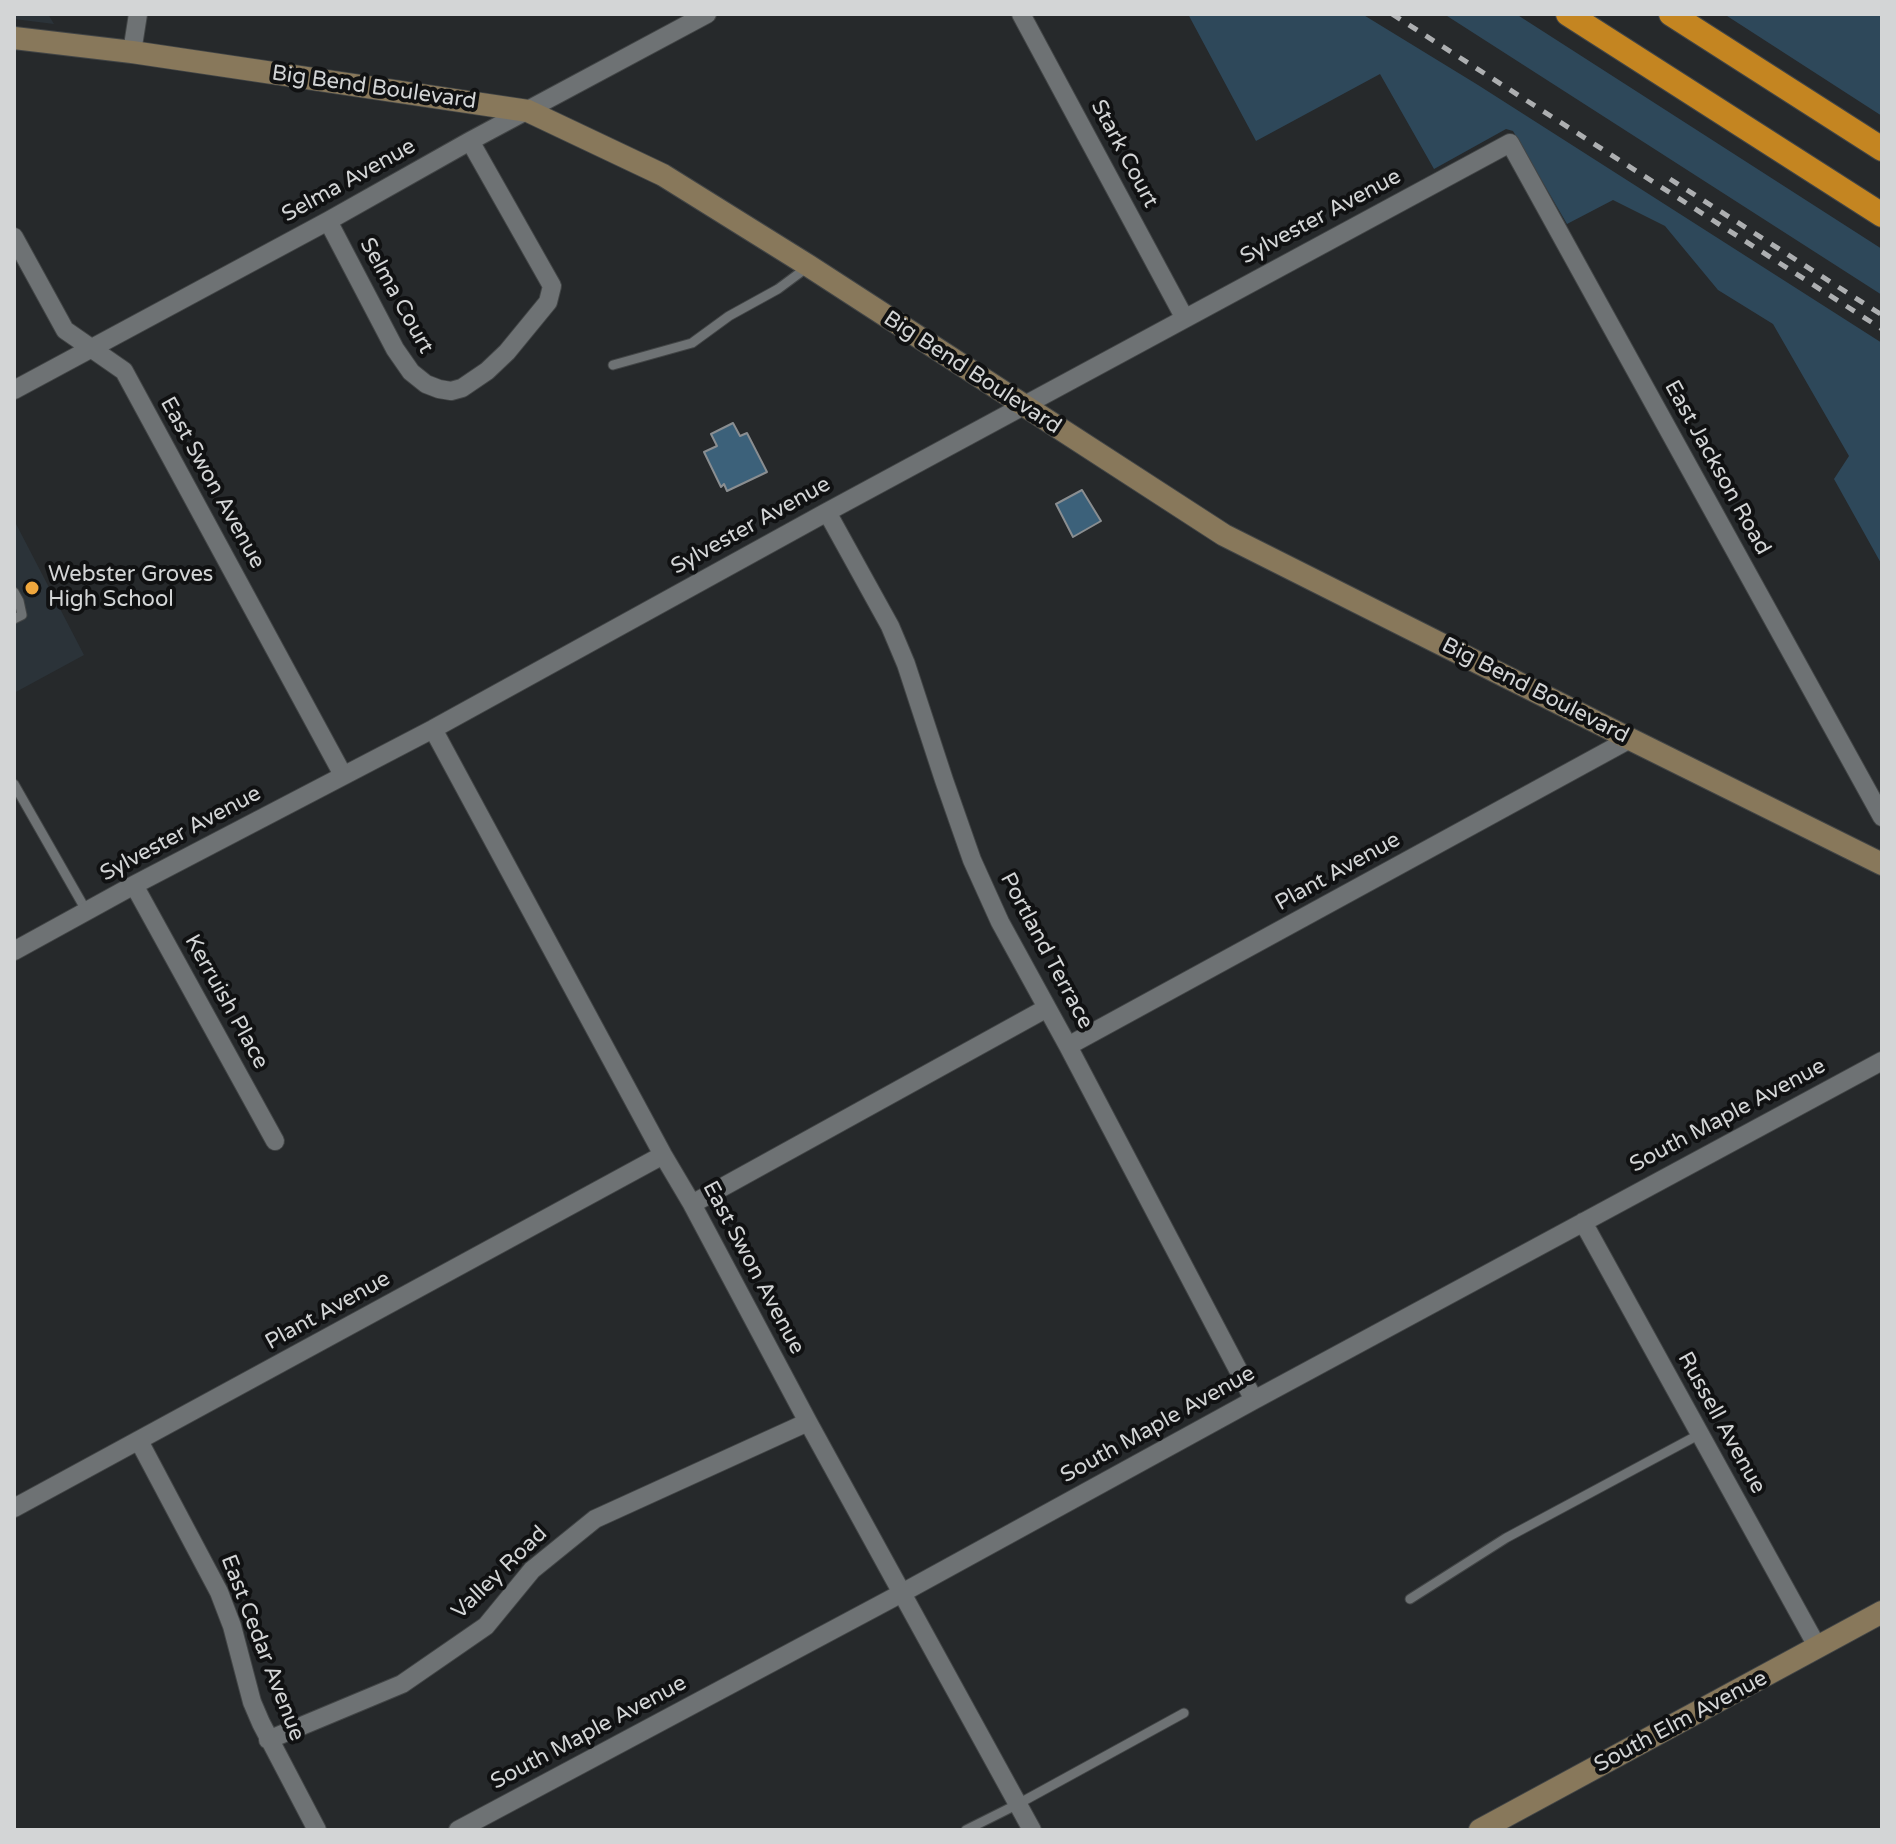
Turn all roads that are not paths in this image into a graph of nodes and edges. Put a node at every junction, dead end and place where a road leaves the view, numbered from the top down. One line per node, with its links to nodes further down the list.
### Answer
1 (138, 14): 7 (street)
2 (707, 14): 8 (street, Selma Avenue)
3 (1021, 14): 16 (street, Stark Court)
4 (1568, 14): 12 (highway)
5 (1671, 14): 11 (highway)
6 (14, 38): 7 (main road, Big Bend Boulevard)
7 (132, 52): 8 (main road, Big Bend Boulevard)
8 (528, 111): 9 (street, Selma Avenue); 15 (main road, Big Bend Boulevard)
9 (470, 141): 13 (street, Selma Avenue); 13 (street, Selma Court)
10 (1510, 143): 16 (street, Sylvester Avenue); 28 (street, East Jackson Road)
11 (1882, 149)
12 (1882, 215)
13 (328, 221): 17 (street, Selma Avenue)
14 (14, 237): 17 (street, East Swon Avenue)
15 (809, 266): 18 (lane); 20 (main road, Big Bend Boulevard)
16 (1184, 317): 20 (street, Sylvester Avenue)
17 (89, 348): 19 (street, Selma Avenue); 26 (street, East Swon Avenue)
18 (613, 365)
19 (14, 390)
20 (1023, 406): 21 (street, Sylvester Avenue); 25 (main road, Big Bend Boulevard)
21 (827, 512): 24 (street, Sylvester Avenue); 33 (street, Portland Terrace)
22 (14, 592): 23 (lane)
23 (14, 619)
24 (433, 729): 26 (street, Sylvester Avenue); 37 (street, East Swon Avenue)
25 (1630, 739): 29 (main road, Big Bend Boulevard); 34 (street, Plant Avenue)
26 (343, 775): 30 (street, Sylvester Avenue)
27 (14, 784): 31 (lane)
28 (1882, 817)
29 (1882, 864)
30 (134, 885): 31 (street, Sylvester Avenue); 36 (street, Kerruish Place)
31 (87, 912): 32 (street, Sylvester Avenue)
32 (14, 951)
33 (1047, 1008): 34 (street, Portland Terrace); 38 (street)
34 (1068, 1046): 40 (street, Portland Terrace)
35 (1882, 1061): 39 (street, South Maple Avenue)
36 (275, 1141)
37 (663, 1155): 38 (street, East Swon Avenue); 43 (street, Plant Avenue)
38 (692, 1204): 41 (street, East Swon Avenue)
39 (1583, 1222): 40 (street, South Maple Avenue); 42 (street, Russell Avenue)
40 (1254, 1400): 45 (street, South Maple Avenue)
41 (808, 1422): 45 (street, East Swon Avenue); 50 (street, Valley Road)
42 (1700, 1434): 46 (lane); 48 (street, Russell Avenue)
43 (139, 1441): 44 (street, Plant Avenue); 50 (street, East Cedar Avenue)
44 (14, 1508)
45 (902, 1593): 51 (street, East Swon Avenue); 53 (street, South Maple Avenue)
46 (1410, 1599)
47 (1882, 1612): 48 (main road, South Elm Avenue)
48 (1818, 1648): 56 (main road, South Elm Avenue)
49 (1184, 1713): 51 (lane)
50 (268, 1740): 52 (street, East Cedar Avenue)
51 (1018, 1804): 54 (lane); 55 (street, East Swon Avenue)
52 (317, 1830)
53 (458, 1830)
54 (966, 1830)
55 (1032, 1830)
56 (1480, 1830)

